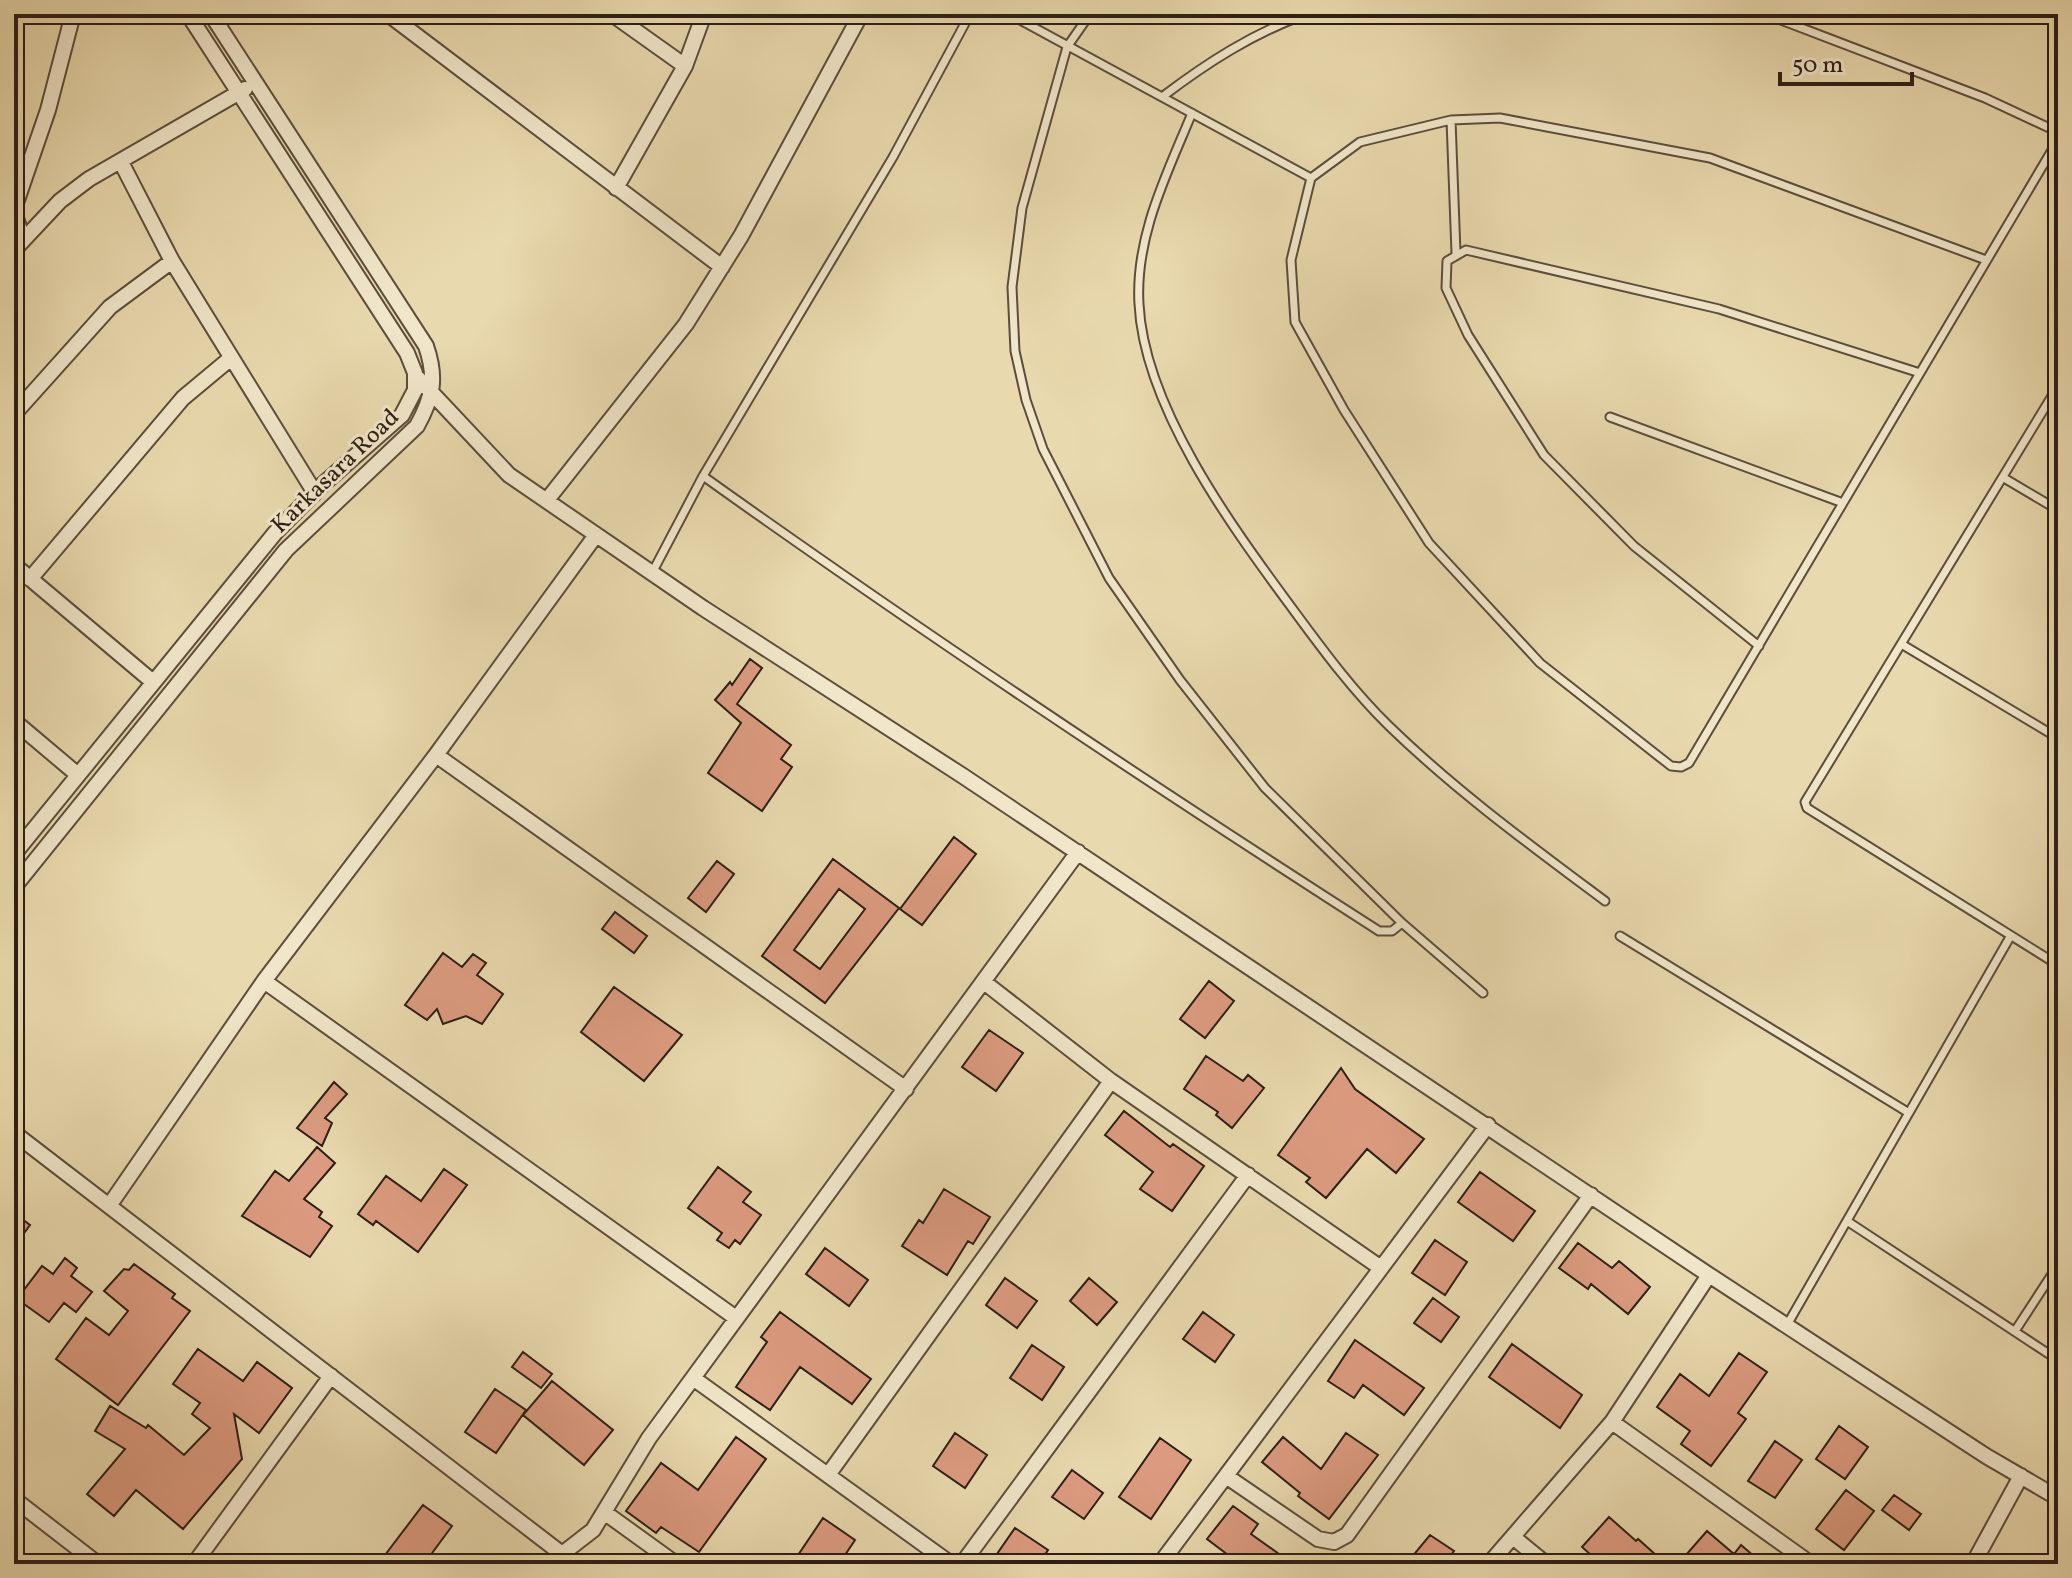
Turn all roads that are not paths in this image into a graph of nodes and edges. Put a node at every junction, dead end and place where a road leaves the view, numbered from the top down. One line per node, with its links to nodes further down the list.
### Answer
1 (73, 14): 25 (street)
2 (188, 14): 16 (street)
3 (211, 14): 15 (street)
4 (388, 14): 24 (street)
5 (612, 14): 14 (street)
6 (704, 14): 14 (street)
7 (861, 14): 29 (street)
8 (970, 14): 37 (lane)
9 (1009, 14): 13 (lane)
10 (1090, 14): 13 (lane)
11 (1306, 14): 17 (lane)
12 (1765, 14): 20 (lane)
13 (1067, 47): 17 (lane); 58 (lane)
14 (685, 66): 24 (street)
15 (256, 82): 16 (street); 34 (street)
16 (238, 93): 22 (street); 32 (street)
17 (1162, 97): 18 (lane)
18 (1192, 113): 23 (lane); 57 (lane)
19 (1451, 120): 23 (lane); 26 (lane); 27 (lane)
20 (2058, 132)
21 (2058, 140): 27 (lane)
22 (121, 162): 25 (street); 28 (street)
23 (1311, 178): 48 (lane)
24 (616, 188): 29 (street)
25 (18, 245)
26 (1456, 253): 31 (lane); 48 (lane)
27 (1986, 260): 31 (lane)
28 (172, 261): 30 (street); 35 (street)
29 (722, 267): 40 (street)
30 (231, 358): 39 (street); 46 (street)
31 (1920, 373): 41 (lane)
32 (415, 375): 34 (street); 39 (street, Karkasara Road)
33 (2058, 386): 38 (lane)
34 (432, 393): 40 (street); 56 (street, Karkasara Road)
35 (14, 414)
36 (1610, 417): 41 (lane)
37 (703, 476): 45 (lane); 58 (lane)
38 (2004, 478): 42 (lane); 47 (lane)
39 (315, 493): 49 (street, Karkasara Road)
40 (547, 500): 43 (street)
41 (1843, 503): 48 (lane)
42 (2058, 510)
43 (596, 535): 45 (street); 52 (street)
44 (14, 565): 46 (street)
45 (652, 573): 54 (street)
46 (30, 579): 49 (street)
47 (1903, 645): 51 (lane); 60 (lane)
48 (1759, 646)
49 (153, 682): 53 (street, Karkasara Road)
50 (14, 721): 53 (street)
51 (2058, 738)
52 (436, 755): 62 (street); 66 (street)
53 (78, 775): 55 (street, Karkasara Road)
54 (1078, 852): 63 (street); 68 (street)
55 (14, 854)
56 (14, 887)
57 (1605, 901)
58 (1402, 923): 64 (lane)
59 (1620, 936): 67 (lane)
60 (2010, 937): 61 (lane); 67 (lane)
61 (2058, 965)
62 (264, 981): 72 (street); 77 (street)
63 (984, 982): 65 (street); 66 (street)
64 (1483, 993)
65 (1111, 1081): 70 (street); 84 (street)
66 (906, 1089): 77 (street)
67 (1909, 1113): 73 (lane)
68 (1488, 1125): 71 (street); 75 (street)
69 (14, 1133): 72 (street)
70 (1248, 1175): 75 (street); 96 (street)
71 (1591, 1195): 76 (street); 85 (street)
72 (109, 1206): 81 (street)
73 (1847, 1221): 78 (lane); 79 (lane)
74 (2058, 1265): 79 (lane)
75 (1381, 1268): 85 (street)
76 (1709, 1275): 78 (street); 83 (street)
77 (736, 1318): 82 (street)
78 (1787, 1325): 86 (street)
79 (2015, 1331): 80 (lane)
80 (2058, 1360)
81 (331, 1376): 91 (street); 93 (street)
82 (693, 1378): 84 (street); 89 (street)
83 (1612, 1422): 90 (street); 100 (street)
84 (828, 1475): 95 (street)
85 (1226, 1476): 97 (street)
86 (2021, 1476): 87 (street); 101 (street)
87 (2058, 1498)
88 (14, 1499): 92 (street)
89 (604, 1512): 91 (street); 94 (street)
90 (1513, 1537): 98 (street); 99 (street)
91 (559, 1559)
92 (98, 1564)
93 (194, 1564)
94 (676, 1564)
95 (951, 1564)
96 (962, 1564)
97 (1160, 1564)
98 (1489, 1564)
99 (1546, 1564)
100 (1811, 1564)
101 (1973, 1564)

